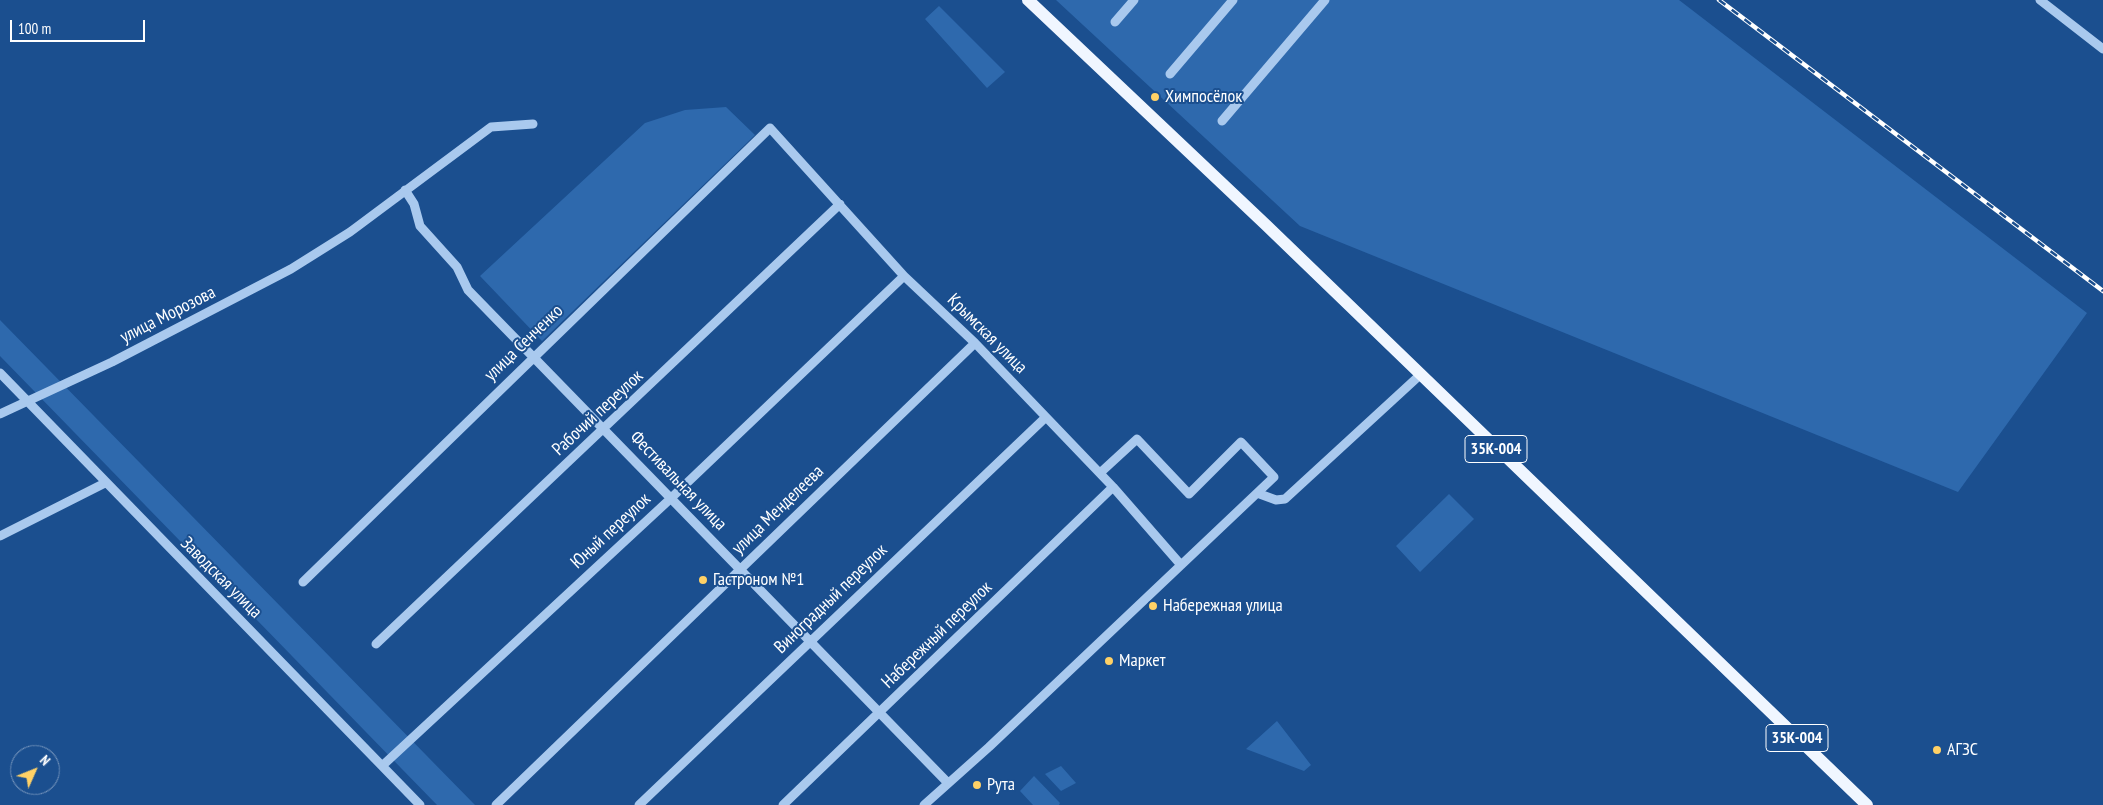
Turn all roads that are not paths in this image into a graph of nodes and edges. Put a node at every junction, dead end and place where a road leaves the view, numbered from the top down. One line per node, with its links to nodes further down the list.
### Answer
1 (1028, 0): 18 (main road, 35К-004)
2 (1134, 0): 6 (street)
3 (1233, 0): 8 (street)
4 (1325, 0): 9 (street)
5 (2040, 0): 7 (street)
6 (1114, 22)
7 (2103, 49)
8 (1170, 74)
9 (1222, 121)
10 (533, 124): 12 (street, улица Морозова)
11 (770, 128): 13 (street, Крымская улица); 16 (street, улица Сенченко)
12 (405, 190): 16 (street, Фестивальная улица); 19 (street, улица Морозова)
13 (840, 204): 14 (street, Крымская улица); 22 (street, Рабочий переулок)
14 (904, 276): 15 (street, Крымская улица); 27 (street, Юный переулок)
15 (975, 343): 21 (street, Крымская улица); 30 (street, улица Менделеева)
16 (532, 356): 22 (street, Фестивальная улица); 31 (street, улица Сенченко)
17 (0, 373): 19 (street, Заводская улица)
18 (1420, 375): 26 (street); 42 (main road, 35К-004)
19 (27, 401): 20 (street, улица Морозова); 24 (street, Заводская улица)
20 (0, 414)
21 (1046, 417): 23 (street, Крымская улица); 32 (street, Виноградный переулок)
22 (605, 429): 27 (street, Фестивальная улица); 33 (street, Рабочий переулок)
23 (1100, 473): 25 (street, Крымская улица); 26 (street)
24 (105, 482): 28 (street); 35 (street, Заводская улица)
25 (1113, 487): 29 (street, Крымская улица); 34 (street, Набережный переулок)
26 (1257, 492): 29 (street)
27 (672, 497): 30 (street, Фестивальная улица); 35 (street, Юный переулок)
28 (0, 536)
29 (1181, 565): 36 (street)
30 (740, 569): 32 (street, Фестивальная улица); 38 (street, улица Менделеева)
31 (302, 582)
32 (810, 641): 34 (street, Фестивальная улица); 39 (street, Виноградный переулок)
33 (376, 644)
34 (880, 713): 36 (street, Фестивальная улица); 40 (street, Набережный переулок)
35 (382, 766): 37 (street, Заводская улица)
36 (948, 782): 41 (street)
37 (420, 805)
38 (496, 805)
39 (639, 805)
40 (783, 805)
41 (924, 805)
42 (1867, 805)

